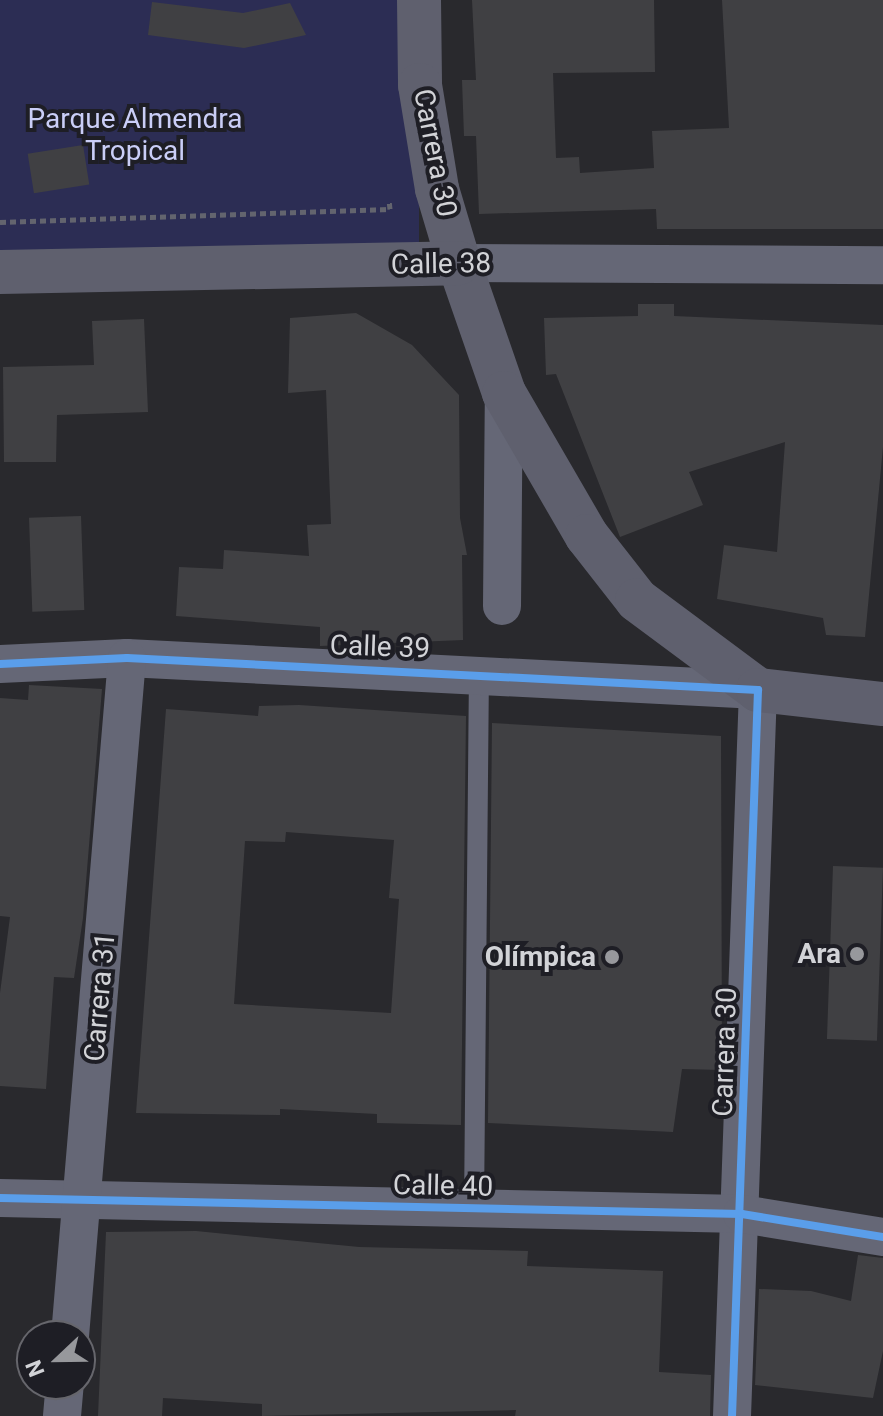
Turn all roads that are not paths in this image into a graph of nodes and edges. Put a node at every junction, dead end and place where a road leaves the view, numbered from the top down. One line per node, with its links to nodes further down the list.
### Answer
1 (419, 0): 2 (main road, Carrera 30)
2 (459, 263): 3 (street, Calle 38); 4 (main road, Calle 38); 5 (main road, Carrera 30)
3 (883, 265)
4 (0, 272)
5 (504, 393): 6 (street, Carrera 30); 10 (main road, Carrera 30)
6 (502, 606)
7 (127, 658): 8 (street, Calle 39); 9 (street, Calle 39); 13 (street, Carrera 31)
8 (0, 664)
9 (479, 673): 10 (street, Calle 39); 14 (lane)
10 (758, 690): 11 (main road, Calle 39); 15 (street, Carrera 30)
11 (883, 704)
12 (0, 1198): 13 (street, Calle 40)
13 (84, 1198): 14 (street, Calle 40); 17 (street, Carrera 31)
14 (474, 1209): 15 (street, Calle 40)
15 (742, 1214): 16 (street, Calle 40); 18 (street, Carrera 30)
16 (883, 1237)
17 (72, 1320)
18 (732, 1416)

